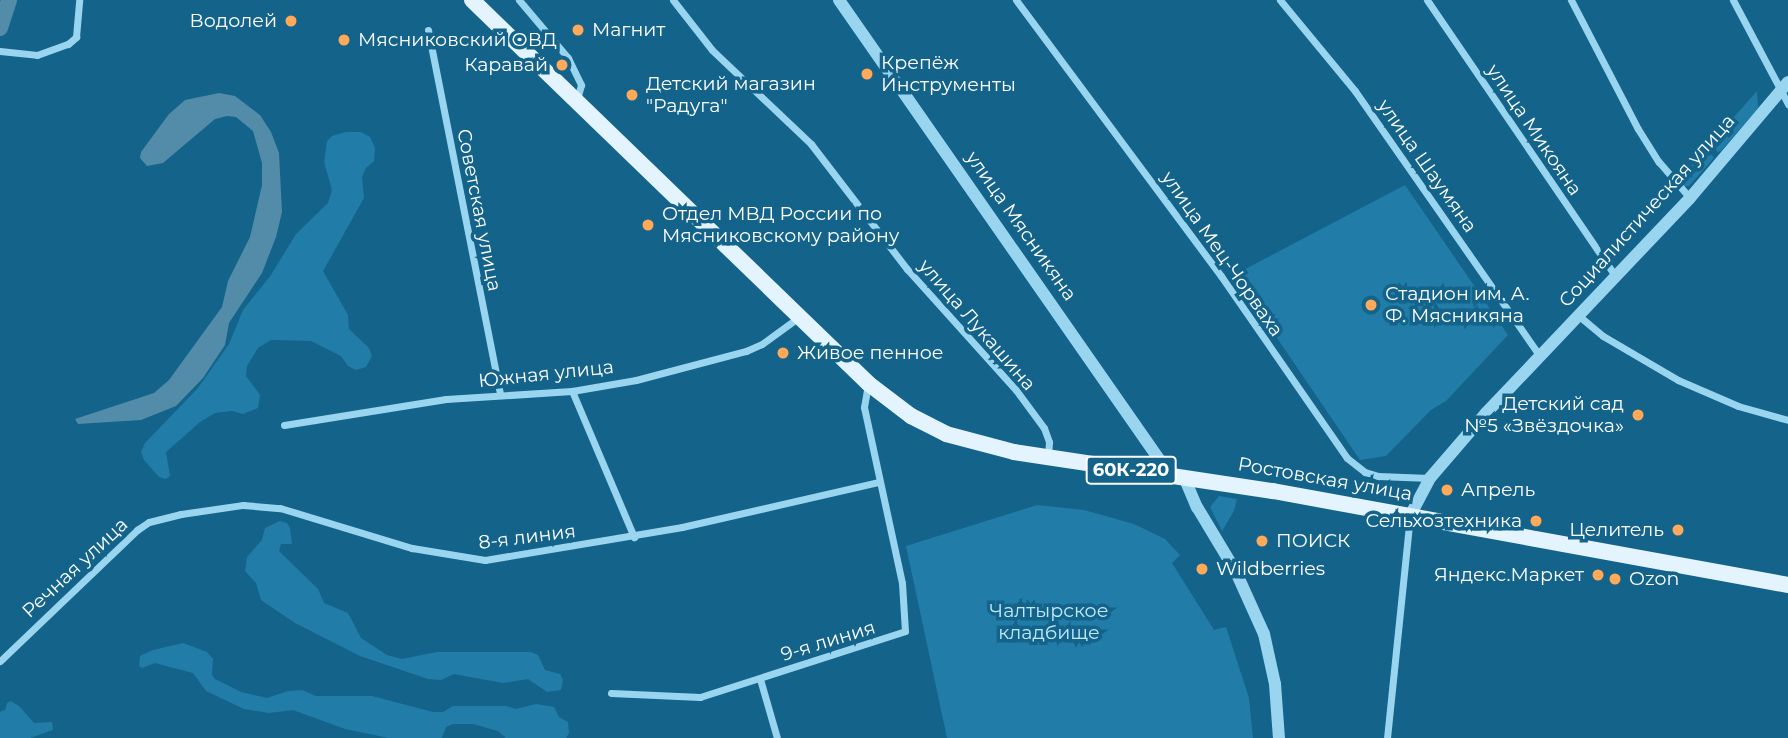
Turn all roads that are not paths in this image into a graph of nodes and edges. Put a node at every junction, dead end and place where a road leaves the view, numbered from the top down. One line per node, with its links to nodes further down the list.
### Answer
1 (79, 0): 12 (street)
2 (472, 0): 14 (main road, Ростовская улица / 60К-220)
3 (519, 0): 14 (street)
4 (673, 0): 26 (street, улица Лукашина)
5 (839, 0): 27 (street, улица Мясникяна)
6 (1016, 0): 28 (street, улица Мец-Чорваха)
7 (1280, 0): 20 (street, улица Шаумяна)
8 (1427, 0): 17 (street, улица Микояна)
9 (1571, 0): 16 (street)
10 (1733, 0): 13 (street)
11 (428, 30): 23 (street, Советская улица)
12 (0, 51)
13 (1785, 86): 15 (street); 16 (street, Социалистическая улица)
14 (577, 100): 19 (main road, Ростовская улица / 60К-220)
15 (1788, 104)
16 (1690, 198): 17 (street, Социалистическая улица)
17 (1616, 276): 18 (street, Социалистическая улица)
18 (1579, 316): 20 (street, Социалистическая улица); 24 (street)
19 (799, 317): 21 (main road, Ростовская улица / 60К-220); 22 (street, Южная улица)
20 (1540, 356): 28 (street, Социалистическая улица)
21 (869, 384): 26 (main road, Ростовская улица / 60К-220); 29 (street)
22 (572, 391): 23 (street, Южная улица); 32 (street)
23 (500, 396): 25 (street, Южная улица)
24 (1788, 420)
25 (284, 425)
26 (1048, 458): 27 (main road, Ростовская улица / 60К-220)
27 (1177, 476): 31 (main road, Ростовская улица / 60К-220); 38 (street, улица Мясникяна)
28 (1430, 478): 31 (street, Социалистическая улица)
29 (878, 482): 32 (street, 8-я линия); 35 (street, 9-я линия)
30 (181, 514): 32 (street, 8-я линия); 34 (street, Речная улица)
31 (1410, 516): 33 (main road, Ростовская улица / 60К-220); 39 (street, Социалистическая улица)
32 (634, 537)
33 (1788, 584)
34 (0, 661)
35 (760, 679): 36 (street, 9-я линия); 37 (street, 9-я линия)
36 (611, 693)
37 (776, 738)
38 (1279, 738)
39 (1387, 738)

